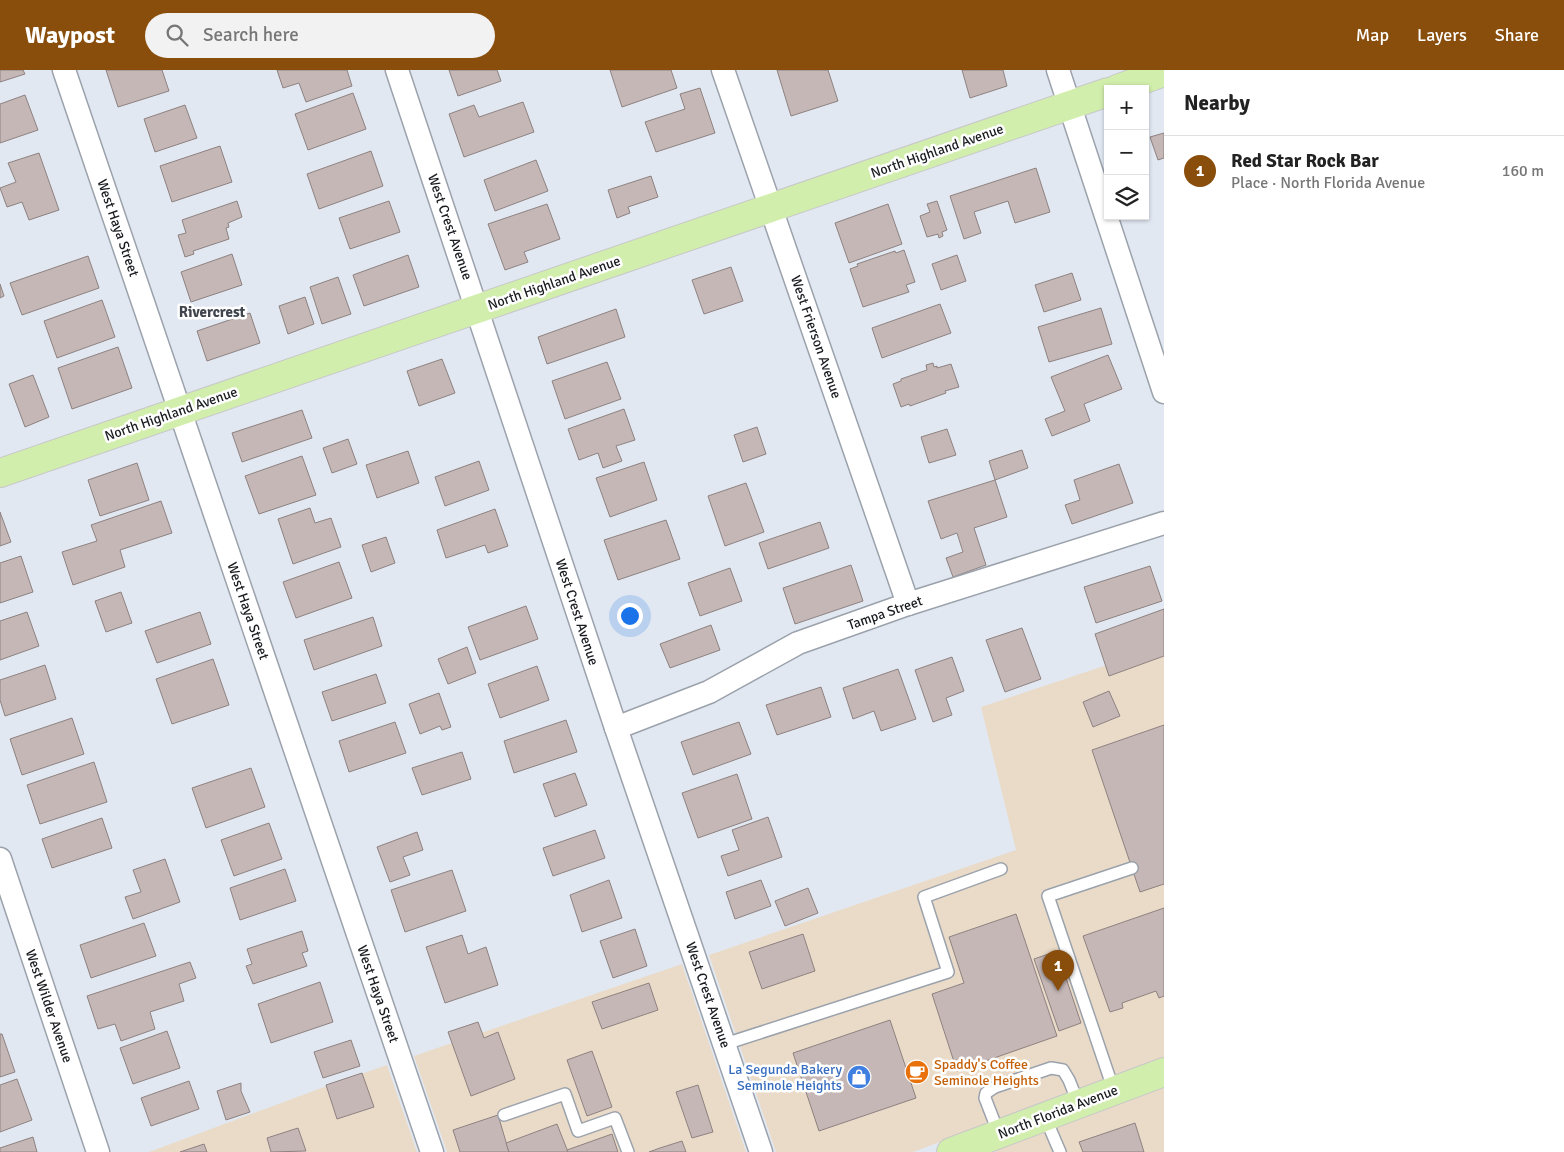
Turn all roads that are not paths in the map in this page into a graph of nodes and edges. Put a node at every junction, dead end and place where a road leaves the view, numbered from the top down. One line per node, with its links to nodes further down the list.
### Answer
1 (64, 70): 12 (street, West Haya Street)
2 (397, 70): 10 (street, West Crest Avenue)
3 (723, 70): 9 (street, West Frierson Avenue)
4 (1058, 70): 8 (street)
5 (1164, 72): 6 (main road)
6 (1128, 85)
7 (1104, 93): 8 (main road, North Highland Avenue)
8 (1070, 106): 9 (main road, North Highland Avenue); 11 (street)
9 (772, 208): 10 (main road, North Highland Avenue); 15 (street, West Frierson Avenue)
10 (477, 309): 12 (main road, North Highland Avenue); 16 (street, West Crest Avenue)
11 (1164, 392)
12 (180, 411): 13 (main road, North Highland Avenue); 28 (street, West Haya Street)
13 (0, 473)
14 (1164, 523): 15 (street, Tampa Street)
15 (908, 604): 16 (street, Tampa Street)
16 (616, 728): 20 (street, West Crest Avenue)
17 (0, 859): 27 (street, West Wilder Avenue)
18 (1132, 868): 22 (lane)
19 (1001, 869): 20 (lane)
20 (724, 1044): 30 (street, West Crest Avenue)
21 (1164, 1072): 22 (main road, North Florida Avenue)
22 (1114, 1091): 23 (main road, North Florida Avenue)
23 (1079, 1104): 25 (main road, North Florida Avenue); 26 (lane)
24 (504, 1115): 29 (lane)
25 (1045, 1117): 26 (main road, North Florida Avenue); 32 (lane)
26 (986, 1143): 31 (main road, North Florida Avenue)
27 (98, 1152)
28 (432, 1152)
29 (628, 1152)
30 (761, 1152)
31 (951, 1152)
32 (1060, 1152)

